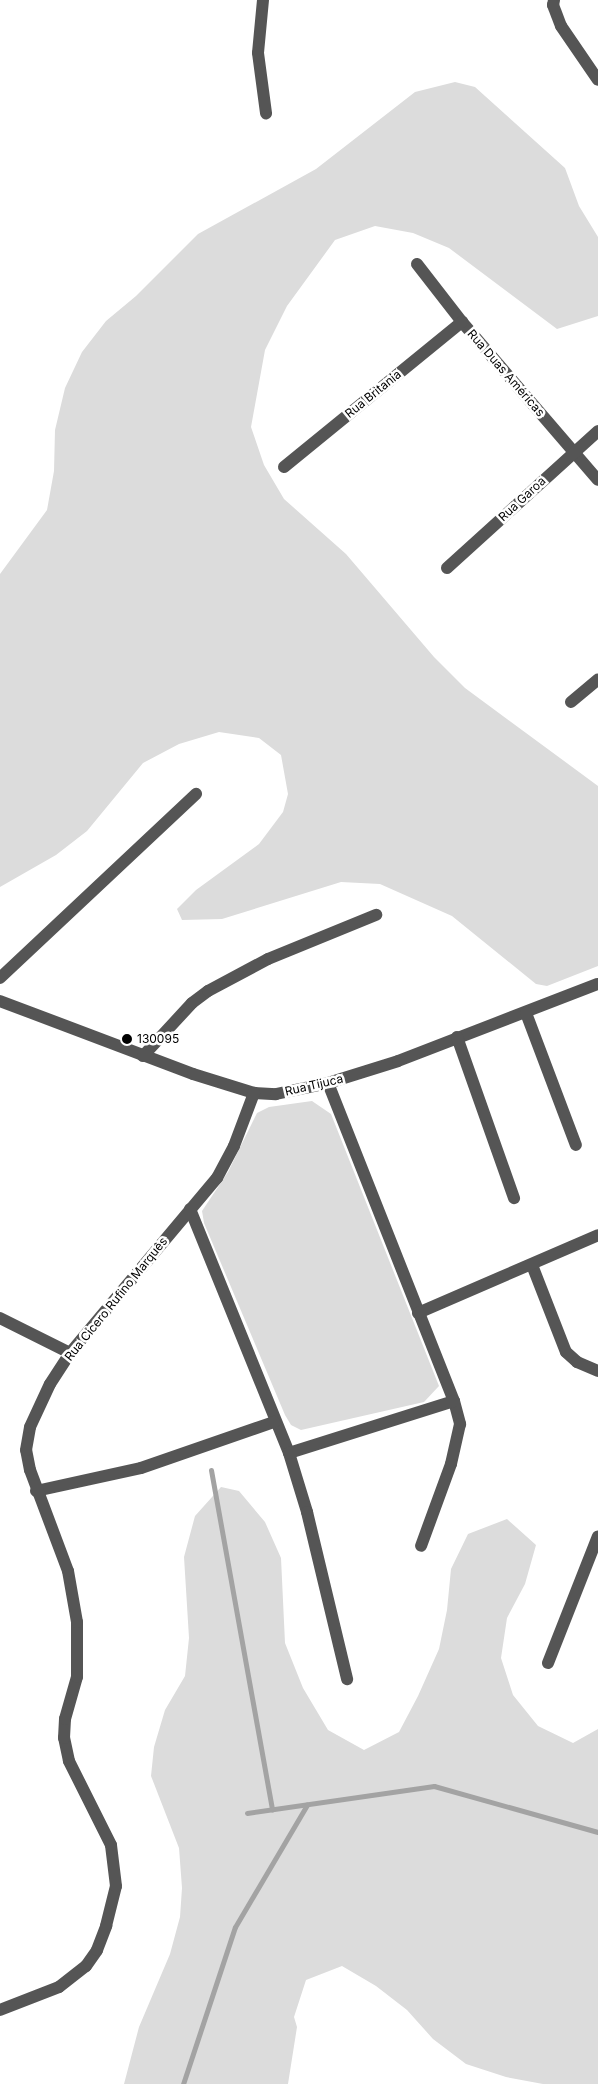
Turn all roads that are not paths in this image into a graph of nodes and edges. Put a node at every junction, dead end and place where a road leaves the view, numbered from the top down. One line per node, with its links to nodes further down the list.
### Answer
1 (263, 0): 4 (street)
2 (554, 0): 3 (street)
3 (598, 80)
4 (266, 113)
5 (417, 264): 6 (street, Rua Duas Américas)
6 (462, 322): 8 (street, Rua Duas Américas); 9 (street, Rua Britania)
7 (598, 431): 8 (street, Rua Garoa)
8 (574, 451): 10 (street, Rua Duas Américas); 11 (street, Rua Garoa)
9 (284, 467)
10 (598, 480)
11 (447, 568)
12 (598, 679): 13 (street)
13 (571, 702)
14 (196, 794): 16 (street)
15 (376, 915): 21 (street)
16 (0, 978)
17 (598, 984): 19 (street, Rua Tijuca)
18 (0, 1001): 21 (street, Rua Tijuca)
19 (526, 1013): 20 (street, Rua Tijuca); 24 (street)
20 (457, 1037): 22 (street, Rua Tijuca); 25 (street)
21 (143, 1056): 23 (street, Rua Tijuca)
22 (328, 1083): 23 (street, Rua Tijuca); 29 (street)
23 (254, 1093): 26 (street, Rua Cicero Rufino Marquês)
24 (576, 1145)
25 (514, 1198)
26 (190, 1210): 31 (street, Rua Cicero Rufino Marquês); 34 (street)
27 (598, 1235): 28 (street)
28 (532, 1265): 29 (street); 32 (street)
29 (418, 1313): 33 (street)
30 (0, 1318): 31 (street)
31 (70, 1353): 36 (street, Rua Cicero Rufino Marquês)
32 (598, 1371)
33 (454, 1401): 35 (street); 38 (street)
34 (274, 1422): 35 (street); 36 (street)
35 (289, 1453): 40 (street)
36 (36, 1491): 41 (street, Rua Cicero Rufino Marquês)
37 (598, 1536): 39 (street)
38 (421, 1546)
39 (548, 1663)
40 (347, 1679)
41 (0, 2010)

